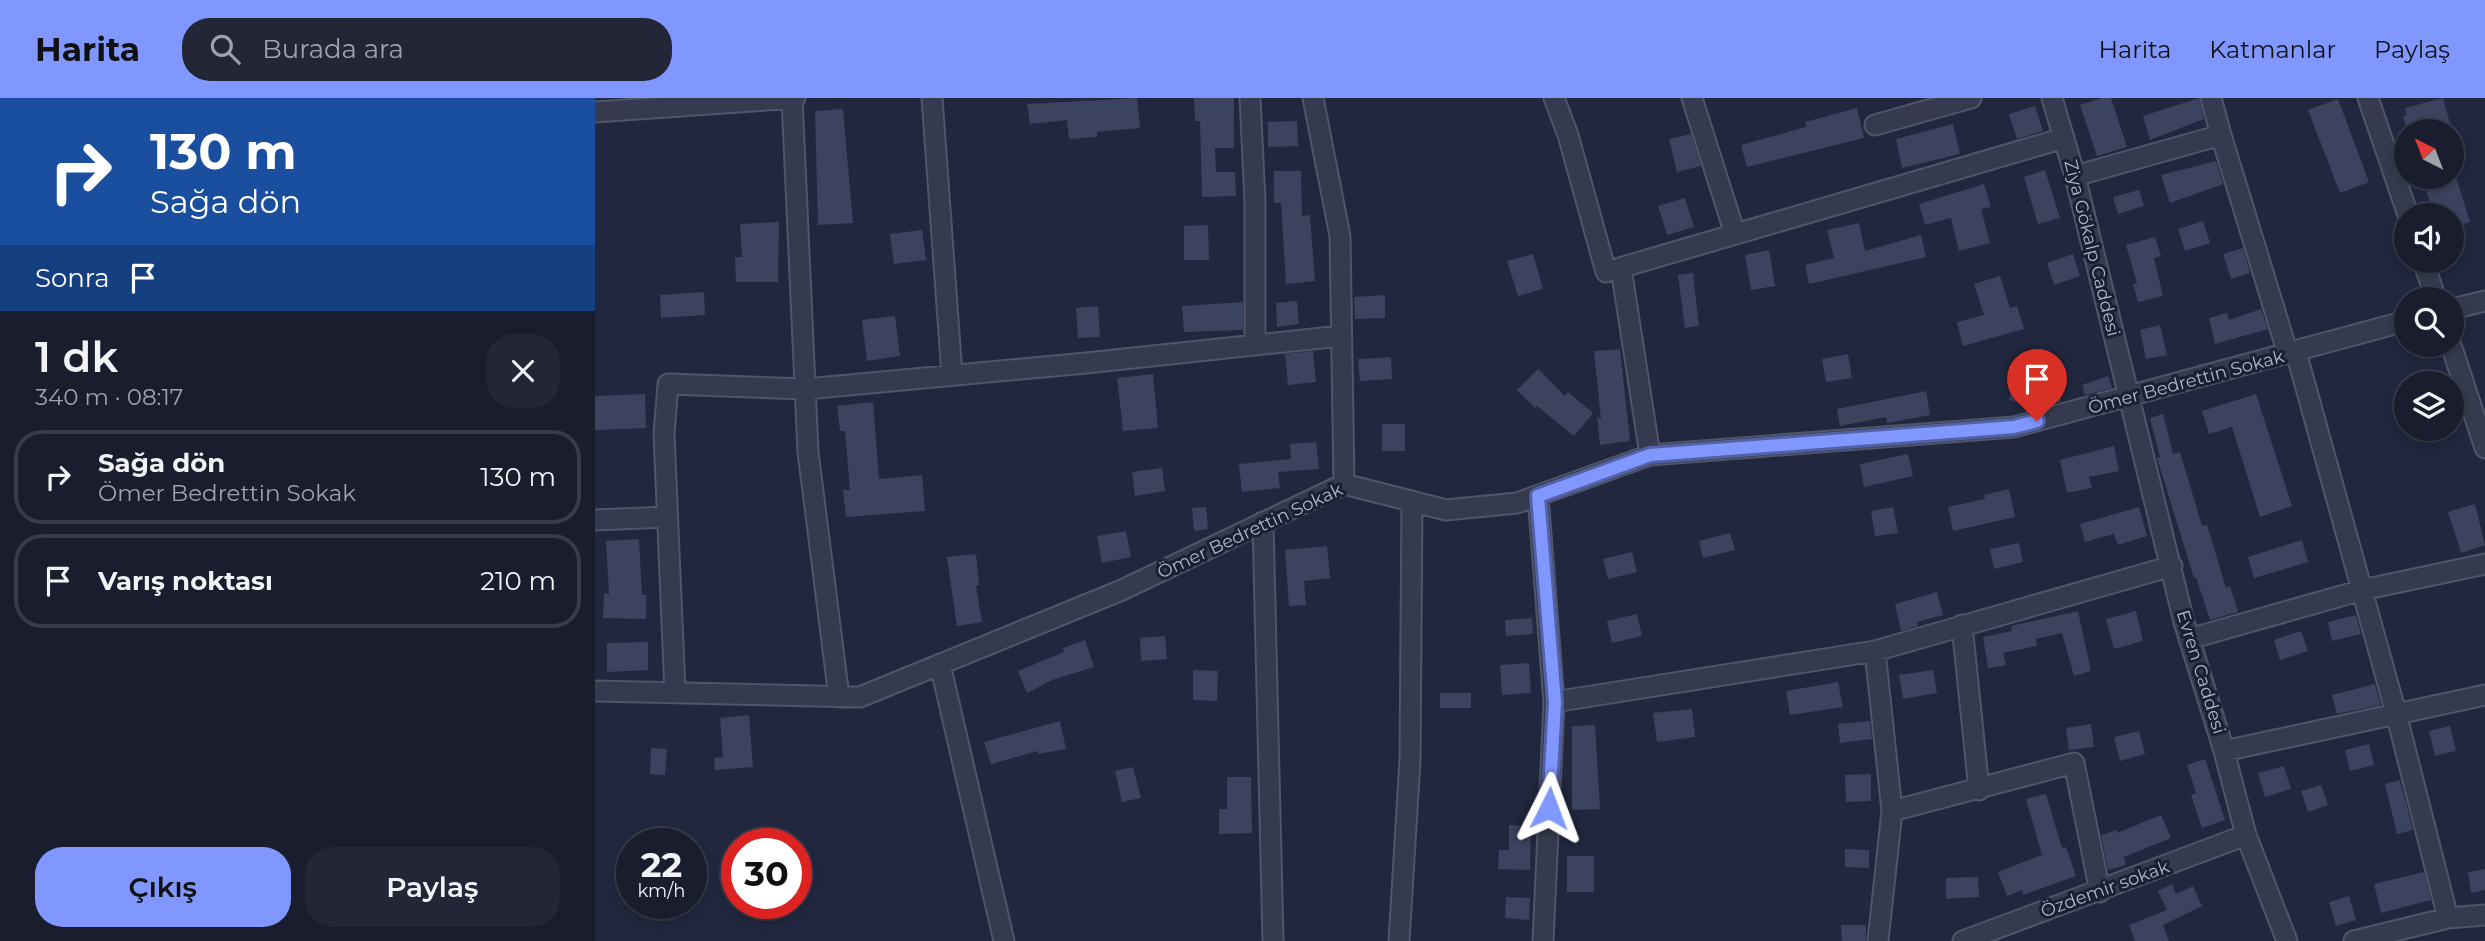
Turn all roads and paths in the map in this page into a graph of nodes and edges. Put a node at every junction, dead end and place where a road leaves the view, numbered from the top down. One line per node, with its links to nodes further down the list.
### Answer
1 (793, 98): 11 (street); 27 (street)
2 (932, 98): 26 (street)
3 (1250, 98): 23 (street)
4 (1313, 98): 22 (street)
5 (1554, 98): 18 (street)
6 (1692, 98): 17 (street)
7 (1971, 98): 12 (street)
8 (2053, 98): 14 (street, Ziya Gökalp Caddesi)
9 (2211, 98): 13 (street)
10 (2368, 98): 16 (street)
11 (595, 112)
12 (1875, 125)
13 (2221, 135): 15 (street); 24 (street)
14 (2064, 138): 15 (street, Ziya Gökalp Caddesi); 17 (street)
15 (2075, 176): 28 (street, Ziya Gökalp Caddesi)
16 (2404, 203)
17 (1735, 234): 18 (street)
18 (1621, 268): 30 (street)
19 (2485, 301): 20 (street)
20 (2464, 306)
21 (2394, 324): 24 (street, Ömer Bedrettin Sokak)
22 (1341, 336): 23 (street); 31 (street)
23 (1255, 345): 26 (street)
24 (2292, 353): 28 (street, Ömer Bedrettin Sokak); 39 (street)
25 (2455, 357): 29 (street)
26 (952, 375): 27 (street)
27 (806, 388): 34 (street); 47 (street)
28 (2130, 398): 30 (street, Ömer Bedrettin Sokak); 38 (street, Evren Caddesi)
29 (2485, 448)
30 (1650, 455): 32 (street, Ömer Bedrettin Sokak)
31 (1344, 484): 33 (street, Ömer Bedrettin Sokak); 36 (street, Ömer Bedrettin Sokak)
32 (1538, 496): 33 (street, Ömer Bedrettin Sokak); 48 (street)
33 (1412, 501): 60 (street)
34 (667, 517): 35 (street); 45 (street)
35 (595, 520)
36 (1263, 523): 43 (street, Ömer Bedrettin Sokak); 59 (street)
37 (2485, 564): 39 (street)
38 (2172, 566): 40 (street); 41 (street, Evren Caddesi)
39 (2362, 590): 41 (street); 49 (street)
40 (1962, 625): 42 (street); 51 (street)
41 (2189, 639): 50 (street, Evren Caddesi)
42 (1875, 651): 48 (street); 52 (street)
43 (940, 664): 47 (street, Ömer Bedrettin Sokak); 58 (street)
44 (595, 691): 45 (street, Ömer Bedrettin Sokak)
45 (675, 692): 47 (street, Ömer Bedrettin Sokak)
46 (2485, 695): 49 (street)
47 (839, 696)
48 (1555, 702): 61 (street)
49 (2396, 713): 50 (street); 56 (street)
50 (2224, 751): 53 (street, Evren Caddesi)
51 (1979, 789): 52 (street); 54 (street)
52 (1892, 811): 62 (street)
53 (2246, 835): 54 (street, Özdemir sokak); 64 (street, Evren Caddesi)
54 (2100, 892): 63 (street, Özdemir sokak)
55 (2485, 915): 56 (street)
56 (2448, 918): 57 (street)
57 (2363, 940)
58 (1004, 941)
59 (1273, 941)
60 (1399, 941)
61 (1543, 941)
62 (1878, 941)
63 (1963, 941)
64 (2287, 941)

